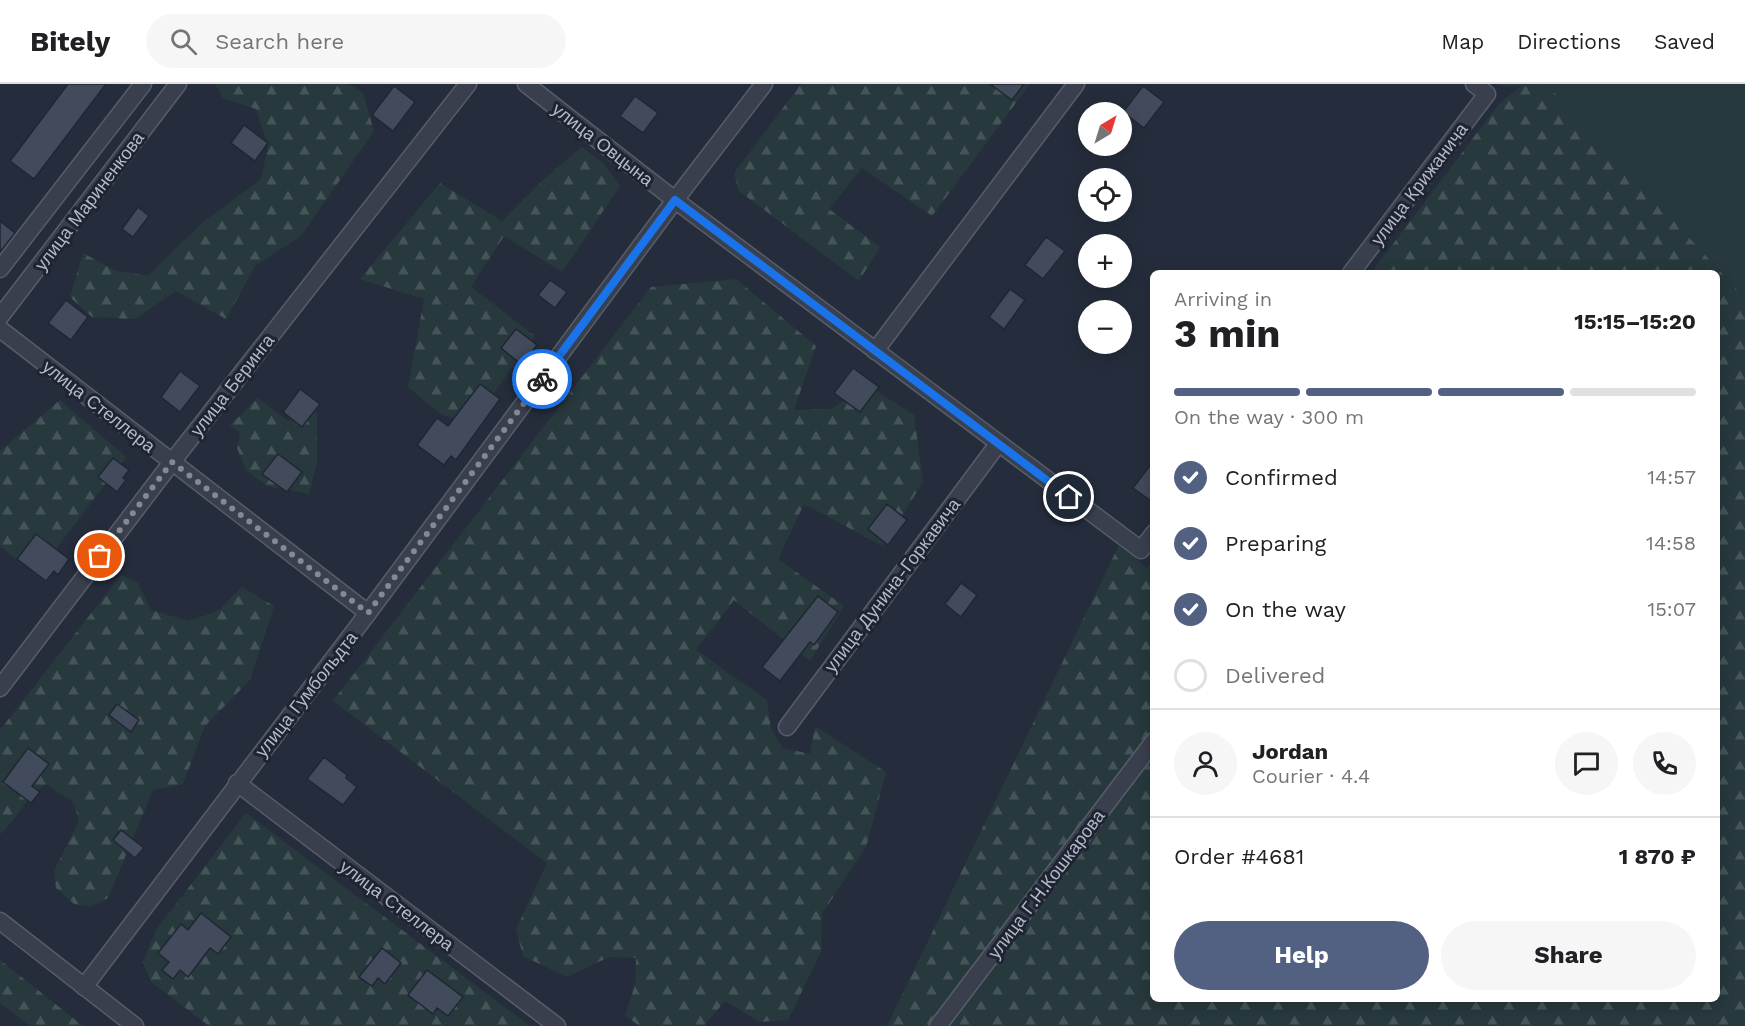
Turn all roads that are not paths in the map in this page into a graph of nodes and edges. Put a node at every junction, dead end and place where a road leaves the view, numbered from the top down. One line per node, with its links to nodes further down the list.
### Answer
1 (143, 84): 9 (street)
2 (178, 84): 11 (street, улица Мариненкова)
3 (468, 84): 15 (street, улица Беринга)
4 (526, 84): 8 (street, улица Овцына)
5 (764, 84): 8 (street, улица Гумбольдта)
6 (1076, 84): 13 (street)
7 (1481, 89): 10 (street, улица Крижанича)
8 (675, 200): 13 (street, улица Овцына); 17 (street, улица Гумбольдта)
9 (0, 269)
10 (1353, 270)
11 (0, 317)
12 (0, 329): 15 (street, улица Стеллера)
13 (875, 351): 14 (street, улица Овцына)
14 (998, 444): 16 (street, улица Овцына); 19 (street, улица Дунина-Горкавича)
15 (172, 462): 17 (street, улица Стеллера); 18 (street, улица Беринга)
16 (1150, 538)
17 (368, 613): 21 (street, улица Гумбольдта)
18 (0, 688)
19 (787, 727)
20 (1150, 746): 26 (street, улица Г.Н.Кошкарова)
21 (237, 783): 23 (street, улица Гумбольдта); 25 (street, улица Стеллера)
22 (0, 921): 23 (street)
23 (84, 987): 24 (street)
24 (135, 1026)
25 (557, 1026)
26 (938, 1026)

